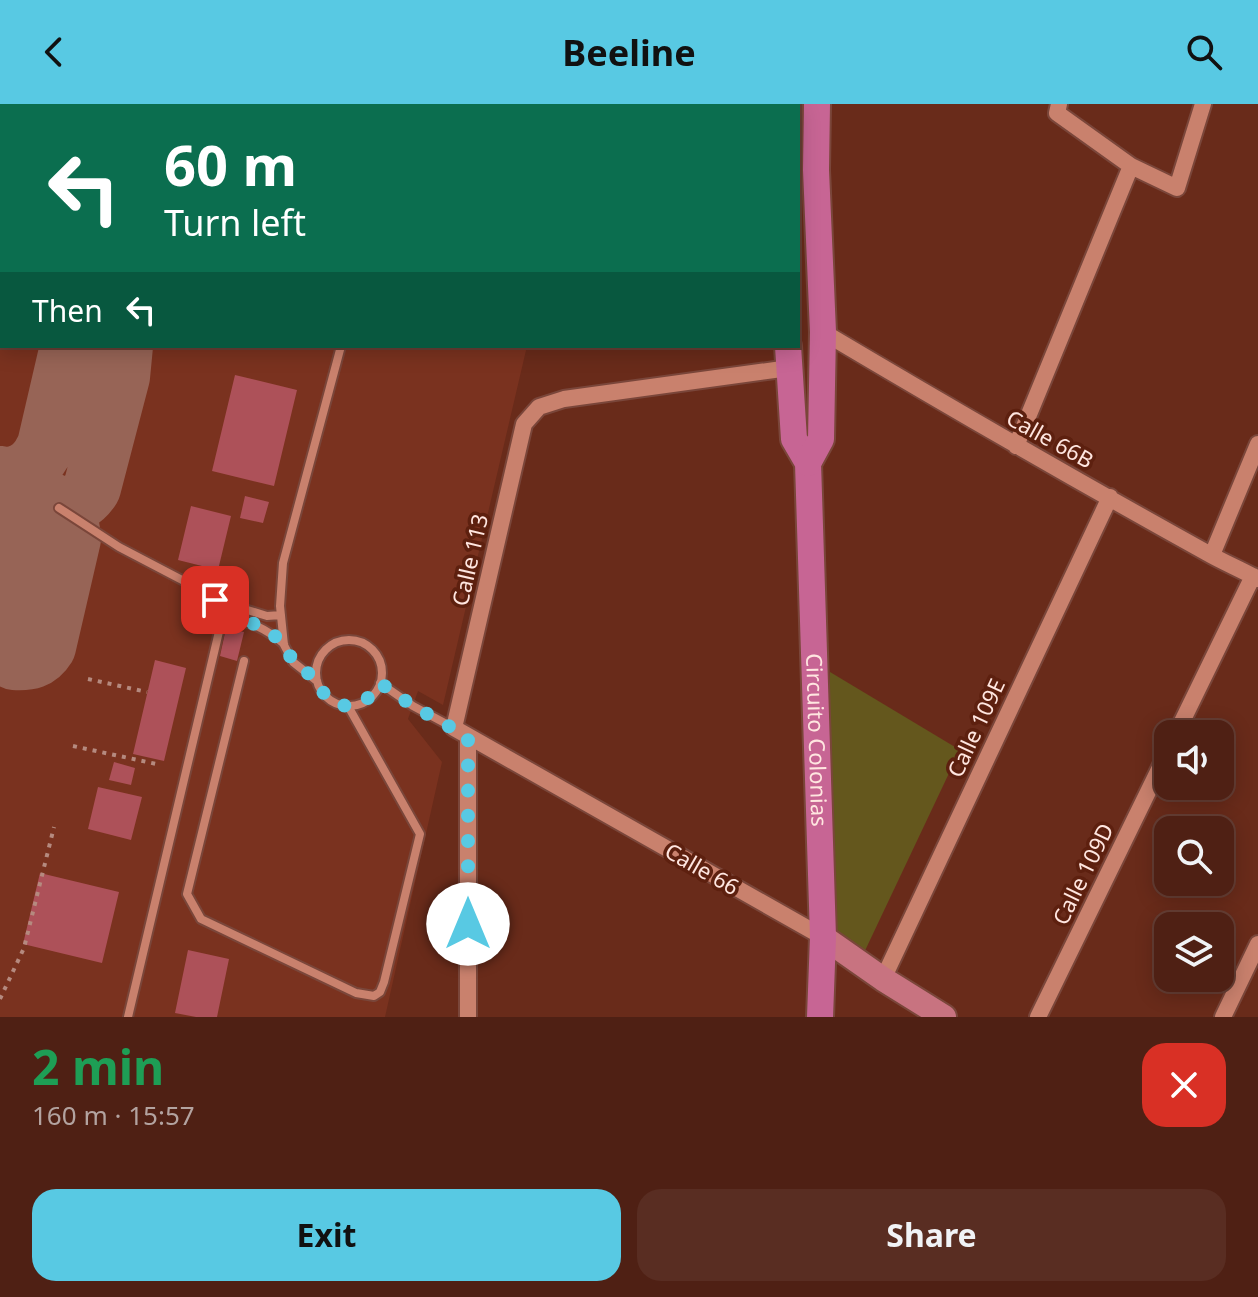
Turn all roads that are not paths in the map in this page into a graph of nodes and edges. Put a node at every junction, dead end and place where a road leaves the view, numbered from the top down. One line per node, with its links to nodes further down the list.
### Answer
1 (817, 104): 5 (main road)
2 (1203, 104): 4 (street)
3 (1058, 109): 4 (street)
4 (1131, 166): 9 (street)
5 (823, 332): 9 (street, Calle 66B); 10 (main road)
6 (340, 348): 17 (lane)
7 (789, 357): 10 (main road); 24 (street, Calle 113)
8 (1258, 444): 13 (street)
9 (1016, 446): 11 (street, Calle 66B)
10 (808, 463): 26 (main road, Circuito Colonias)
11 (1110, 497): 13 (street, Calle 66B); 28 (street, Calle 109E)
12 (59, 508): 15 (lane)
13 (1212, 555): 14 (street, Calle 66B)
14 (1256, 577): 23 (street)
15 (215, 600): 16 (lane); 17 (lane)
16 (220, 615): 18 (lane); 29 (lane)
17 (281, 615): 18 (lane)
18 (284, 645): 20 (lane)
19 (244, 661): 22 (lane)
20 (317, 681): 21 (lane); 22 (lane)
21 (380, 683): 22 (lane); 24 (lane)
22 (348, 706)
23 (1183, 720)
24 (461, 732): 26 (street, Calle 66); 30 (street, Calle 113)
25 (1154, 780): 33 (street, Calle 109D)
26 (823, 937): 28 (street, Calle 66); 31 (main road, Circuito Colonias)
27 (1258, 944): 34 (street)
28 (883, 979): 32 (street, Calle 66)
29 (128, 1017)
30 (468, 1017)
31 (820, 1017)
32 (944, 1017)
33 (1038, 1017)
34 (1223, 1017)

